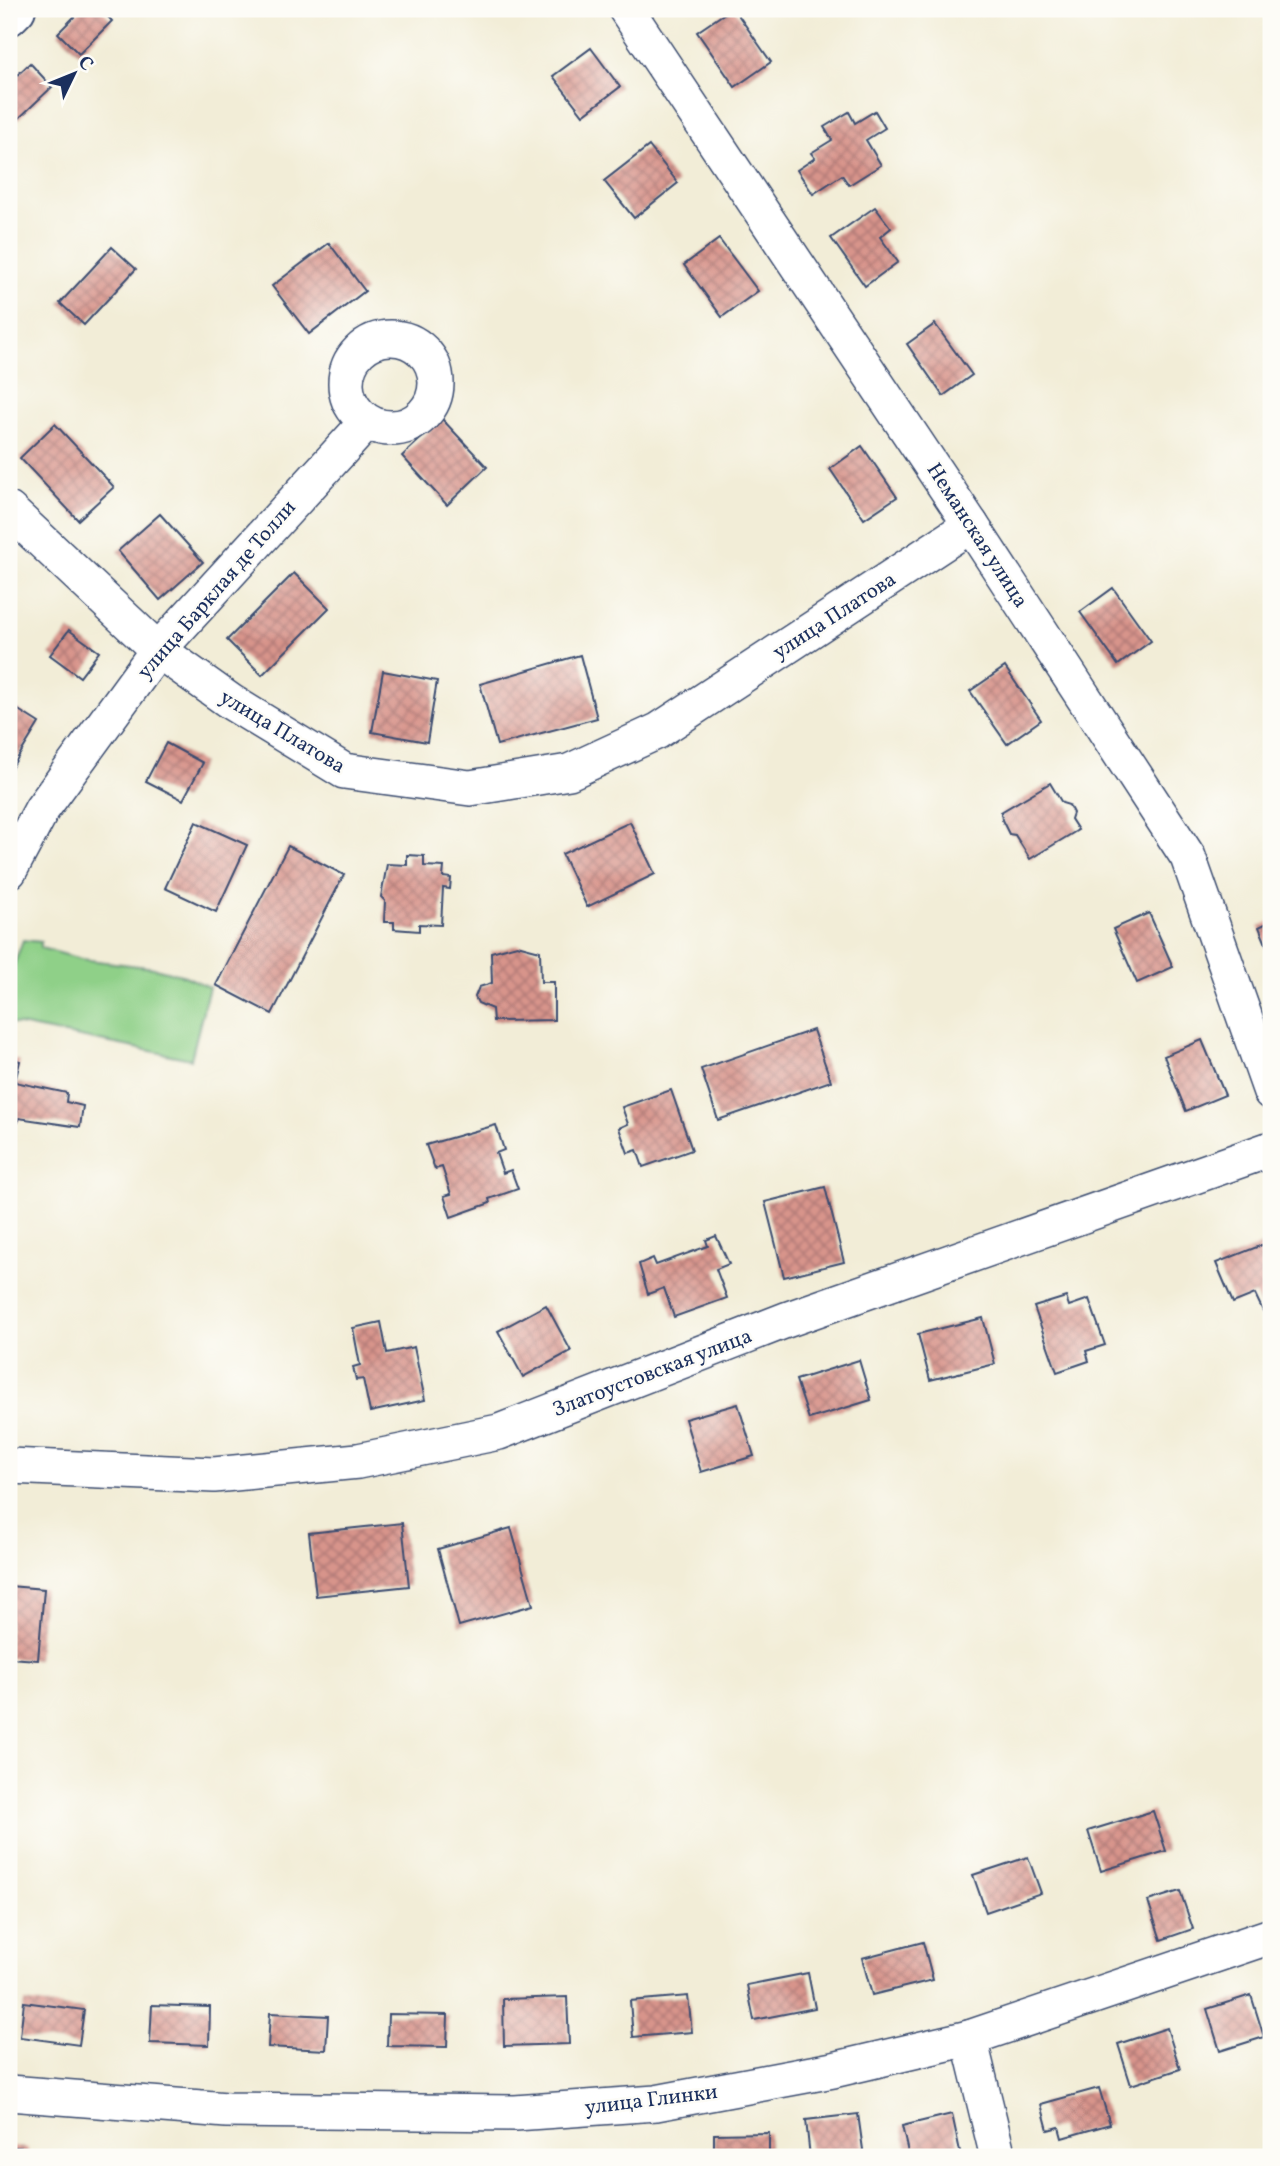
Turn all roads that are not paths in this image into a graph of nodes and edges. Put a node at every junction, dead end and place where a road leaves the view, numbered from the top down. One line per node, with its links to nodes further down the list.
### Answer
1 (16, 9): 3 (street)
2 (626, 9): 6 (street, Неманская улица)
3 (9, 16)
4 (367, 422): 7 (street, улица Барклая де Толли)
5 (9, 510): 7 (street, улица Платова)
6 (971, 524): 7 (street, улица Платова); 9 (street, Неманская улица)
7 (158, 650): 8 (street, улица Барклая де Толли)
8 (9, 871)
9 (1271, 1091)
10 (1271, 1149): 11 (street, Златоустовская улица)
11 (9, 1466)
12 (1271, 1936): 13 (street, улица Глинки)
13 (969, 2038): 14 (street, улица Глинки); 15 (street)
14 (9, 2094)
15 (998, 2157)

